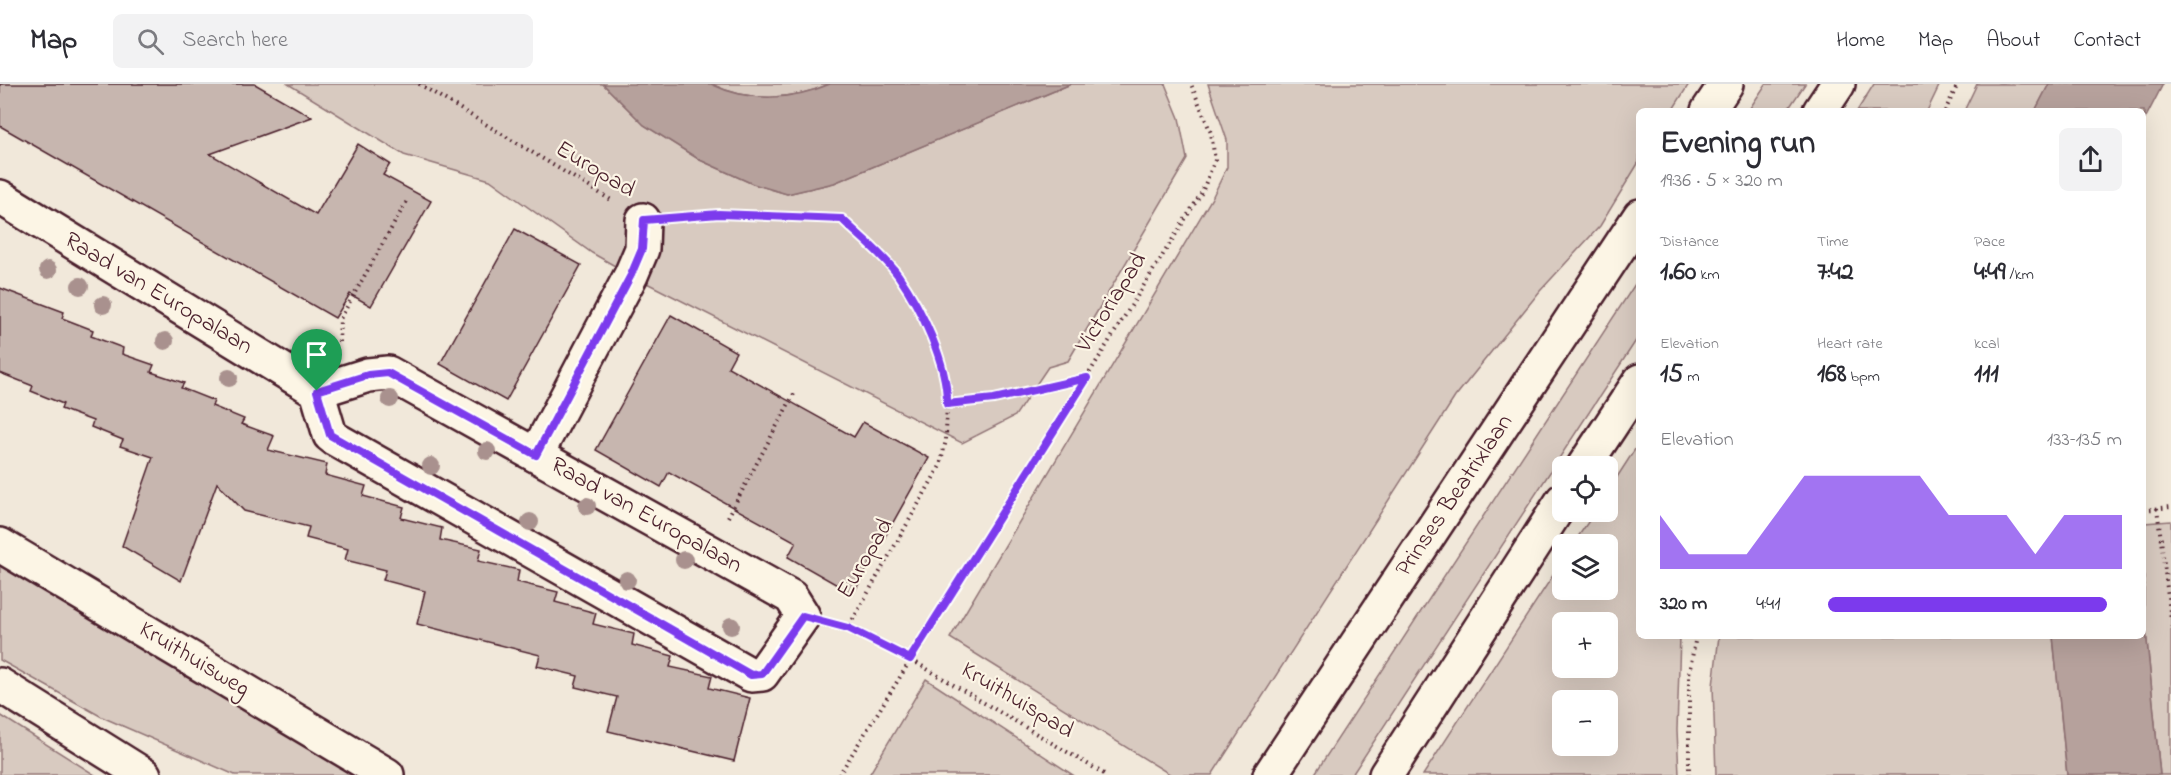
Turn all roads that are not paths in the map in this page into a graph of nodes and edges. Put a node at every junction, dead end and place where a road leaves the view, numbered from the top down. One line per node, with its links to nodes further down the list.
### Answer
1 (1726, 84): 3 (main road)
2 (1838, 84): 4 (main road)
3 (1710, 108)
4 (1822, 108)
5 (0, 197): 9 (main road, Raad van Europalaan)
6 (644, 220): 10 (main road)
7 (1636, 222): 17 (main road, Prinses Beatrixlaan)
8 (1636, 387): 11 (main road)
9 (327, 388): 10 (main road, Raad van Europalaan); 10 (main road, Raad van Europalaan)
10 (536, 455)
11 (1591, 456)
12 (1552, 517): 18 (main road)
13 (0, 545): 16 (main road, Kruithuisweg)
14 (0, 685): 15 (main road)
15 (144, 775)
16 (387, 775)
17 (1270, 775)
18 (1386, 775)

